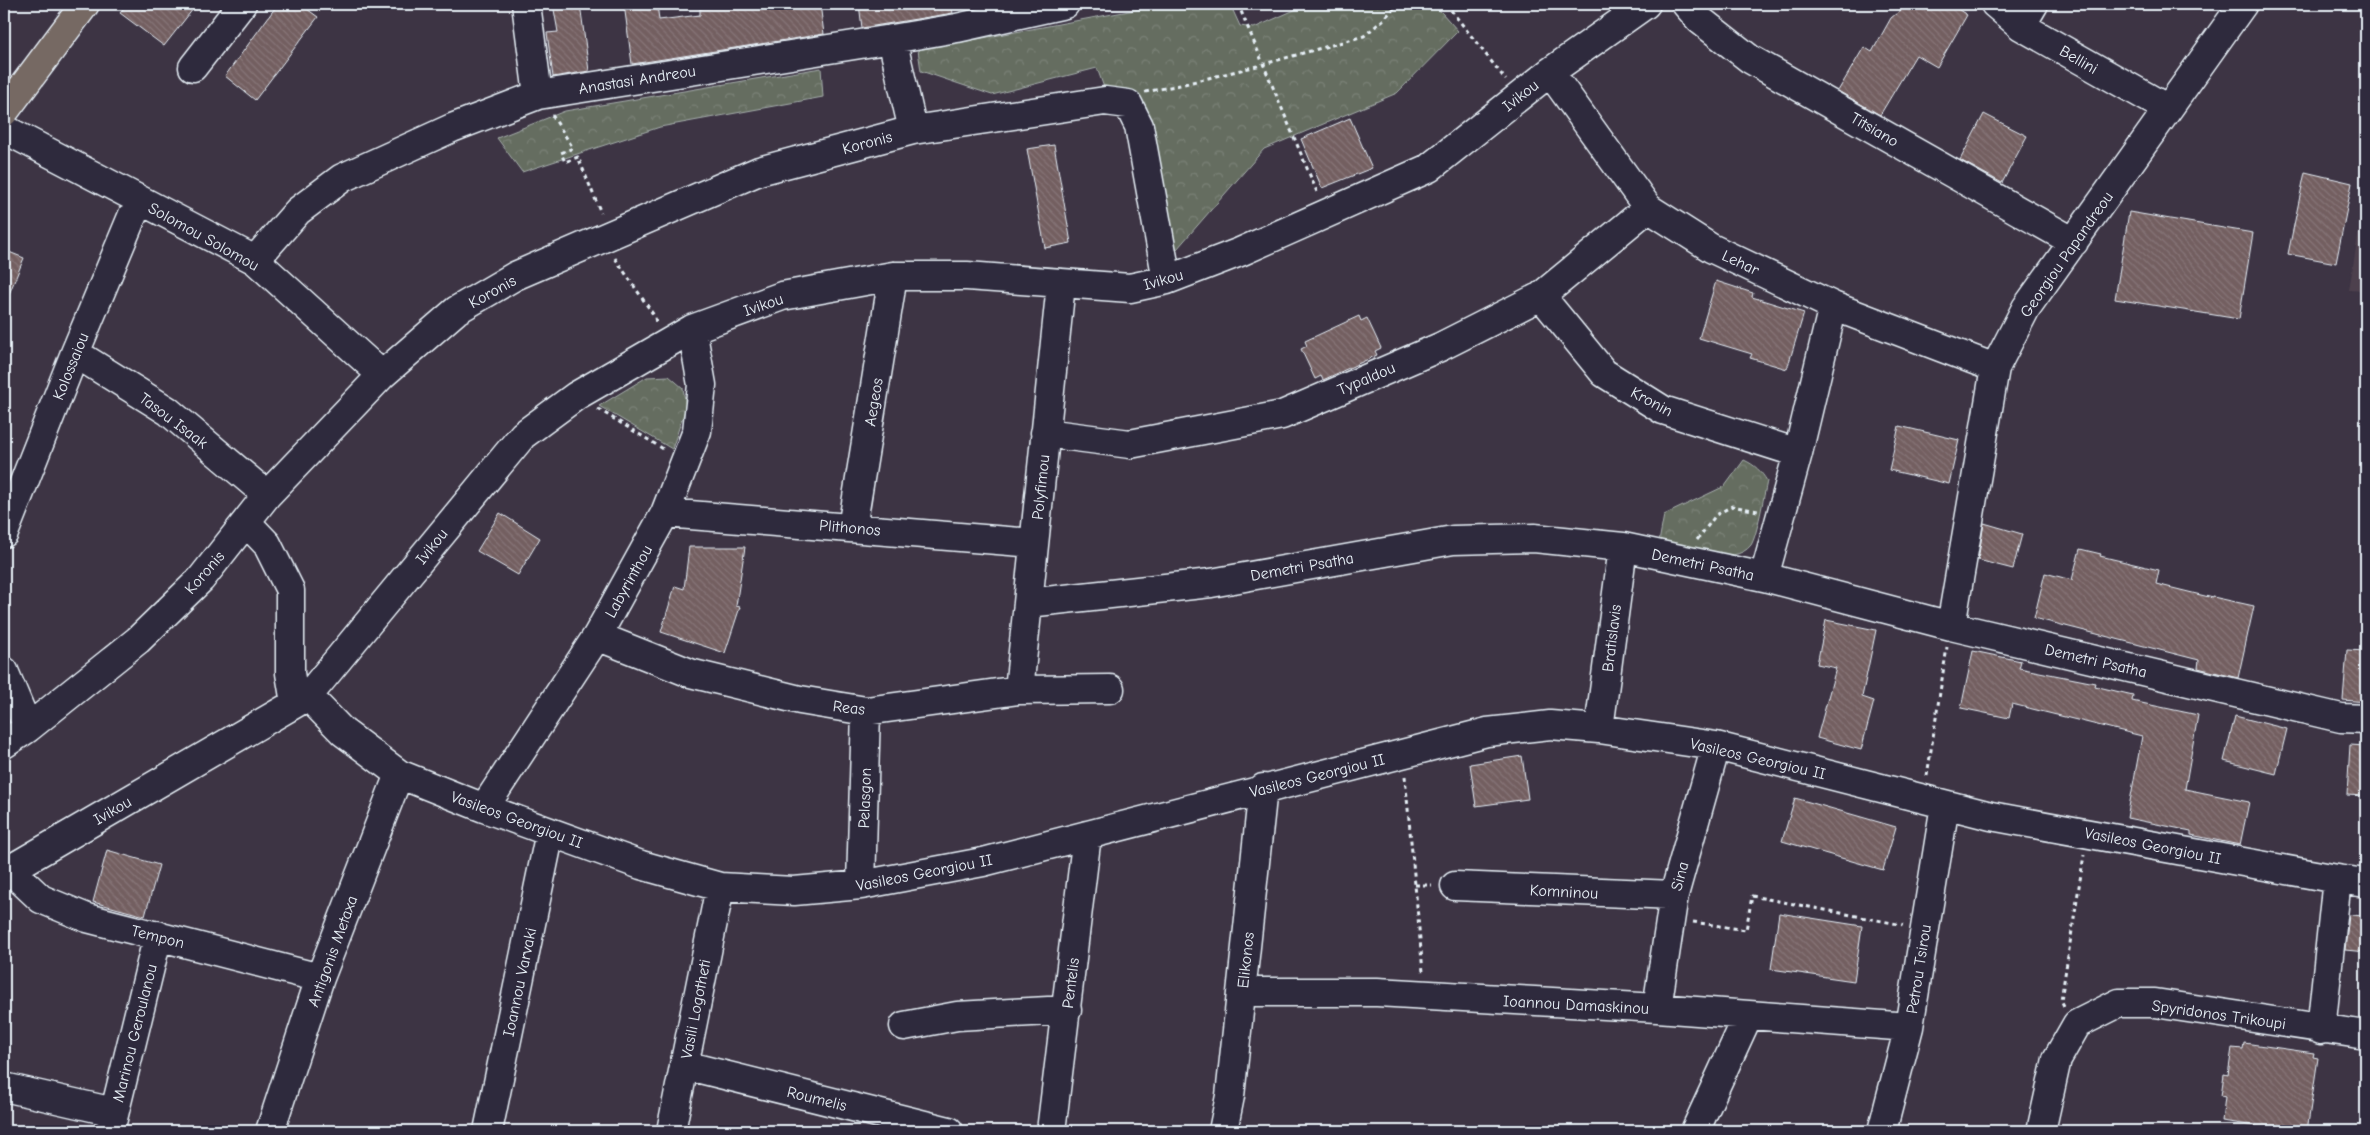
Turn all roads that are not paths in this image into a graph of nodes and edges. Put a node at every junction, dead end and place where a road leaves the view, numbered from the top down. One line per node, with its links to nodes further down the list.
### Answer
1 (85, 4): 16 (main road)
2 (242, 4): 12 (street)
3 (526, 4): 14 (street)
4 (1061, 4): 5 (street, Anastasi Andreou); 11 (street, Anastasi Andreou)
5 (1064, 4)
6 (1646, 4): 13 (street, Ivikou)
7 (1686, 4): 21 (street, Titsiano)
8 (1995, 4): 10 (street, Bellini)
9 (2243, 4): 15 (street, Georgiou Papandreou)
10 (2028, 15): 15 (street, Bellini)
11 (892, 39): 14 (street, Anastasi Andreou); 18 (street)
12 (193, 67)
13 (1550, 72): 20 (street, Lehar); 24 (street, Ivikou)
14 (538, 95): 22 (street, Anastasi Andreou)
15 (2168, 109): 21 (street, Georgiou Papandreou)
16 (4, 112)
17 (4, 129): 19 (street, Solomou Solomou)
18 (913, 130): 24 (street, Koronis); 31 (street, Koronis)
19 (139, 200): 22 (street, Solomou Solomou); 29 (street, Kolossaiou)
20 (1648, 208): 26 (street, Typaldou); 27 (street, Lehar)
21 (2074, 242): 30 (street, Georgiou Papandreou)
22 (255, 260): 31 (street, Solomou Solomou)
23 (893, 276): 25 (street, Ivikou); 28 (street, Ivikou); 37 (street, Aegeos)
24 (1166, 280): 25 (street, Ivikou)
25 (1061, 284): 32 (street, Polyfimou)
26 (1540, 296): 32 (street, Typaldou); 33 (street, Kronin)
27 (1833, 306): 30 (street, Lehar); 33 (street)
28 (692, 330): 35 (street, Labyrinthou); 48 (street, Ivikou)
29 (75, 353): 34 (street, Tasou Isaak); 38 (street, Kolossaiou)
30 (1995, 368): 43 (street, Georgiou Papandreou)
31 (382, 375): 34 (street, Koronis)
32 (1046, 433): 39 (street, Polyfimou)
33 (1798, 453): 41 (street)
34 (267, 496): 36 (street, Koronis)
35 (665, 513): 37 (street, Plithonos); 44 (street, Labyrinthou)
36 (246, 522): 48 (street); 51 (street, Koronis)
37 (852, 528): 39 (street, Plithonos)
38 (4, 533)
39 (1034, 543): 42 (street, Polyfimou)
40 (1623, 547): 41 (street, Demetri Psatha); 42 (street, Demetri Psatha); 52 (street, Bratislavis)
41 (1764, 577): 43 (street, Demetri Psatha)
42 (1028, 603): 47 (street, Polyfimou)
43 (1951, 626): 50 (street, Demetri Psatha)
44 (597, 636): 49 (street, Reas); 58 (street, Labyrinthou)
45 (4, 671): 51 (street)
46 (1110, 689): 47 (street, Reas)
47 (1019, 690): 49 (street, Reas)
48 (302, 699): 55 (street, Vasileos Georgiou II); 61 (street, Ivikou)
49 (866, 711): 64 (street, Pelasgon)
50 (2366, 719)
51 (28, 728): 53 (street, Koronis)
52 (1599, 729): 54 (street, Vasileos Georgiou II); 56 (street, Vasileos Georgiou II)
53 (4, 744)
54 (1716, 746): 57 (street, Vasileos Georgiou II); 67 (street, Sina)
55 (399, 774): 58 (street, Vasileos Georgiou II); 69 (street, Antigonis Metaxa)
56 (1264, 788): 60 (street, Vasileos Georgiou II); 70 (street, Elikonos)
57 (1945, 805): 62 (street, Vasileos Georgiou II); 75 (street, Petrou Tsirou)
58 (484, 808): 59 (street, Vasileos Georgiou II)
59 (550, 832): 66 (street, Vasileos Georgiou II); 82 (street, Ioannou Varvaki)
60 (1087, 835): 64 (street, Vasileos Georgiou II); 72 (street, Pentelis)
61 (7, 871): 68 (street, Tempon)
62 (2337, 879): 63 (street, Vasileos Georgiou II); 76 (street)
63 (2366, 883)
64 (861, 885): 66 (street, Vasileos Georgiou II)
65 (1454, 886): 67 (street, Komninou)
66 (720, 887): 78 (street, Vasili Logotheti)
67 (1672, 907): 71 (street, Sina)
68 (158, 936): 69 (street, Tempon); 80 (street, Marinou Geroulanou)
69 (320, 978): 81 (street, Antigonis Metaxa)
70 (1242, 992): 71 (street, Ioannou Damaskinou); 86 (street, Elikonos)
71 (1657, 1008): 73 (street, Ioannou Damaskinou)
72 (1067, 1010): 74 (street); 85 (street, Pentelis)
73 (1748, 1016): 75 (street, Ioannou Damaskinou); 87 (street)
74 (904, 1026)
75 (1909, 1026): 88 (street, Petrou Tsirou)
76 (2321, 1030): 77 (street, Spyridonos Trikoupi); 89 (street, Spyridonos Trikoupi)
77 (2366, 1035)
78 (684, 1064): 83 (street, Vasili Logotheti); 84 (street, Roumelis)
79 (4, 1087): 80 (street)
80 (112, 1122)
81 (270, 1131)
82 (488, 1131)
83 (670, 1131)
84 (949, 1131)
85 (1051, 1131)
86 (1223, 1131)
87 (1695, 1131)
88 (1882, 1131)
89 (2041, 1131)

